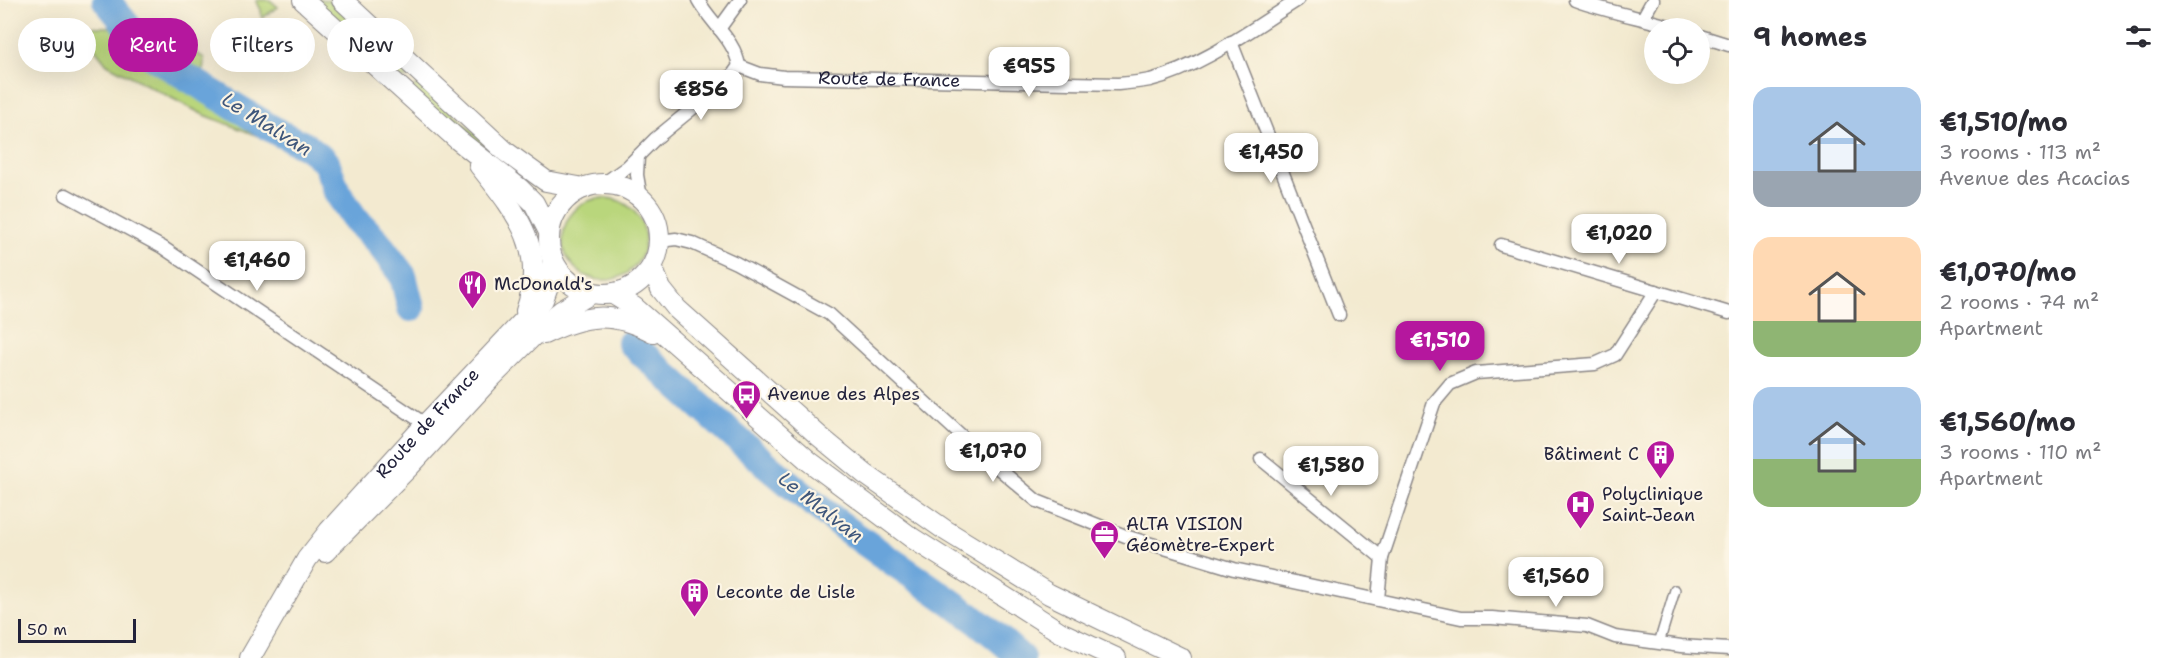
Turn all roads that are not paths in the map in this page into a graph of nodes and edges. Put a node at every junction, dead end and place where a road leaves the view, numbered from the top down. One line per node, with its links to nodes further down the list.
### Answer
1 (303, 0): 14 (main road)
2 (342, 0): 16 (main road)
3 (698, 0): 9 (street)
4 (740, 0): 9 (street)
5 (1298, 0): 11 (street, Route de France)
6 (1575, 0): 8 (street)
7 (1653, 0): 8 (street)
8 (1643, 18)
9 (719, 29): 13 (street)
10 (1710, 39): 12 (street)
11 (1231, 42): 13 (street, Route de France); 28 (street)
12 (1729, 45)
13 (739, 66): 15 (street)
14 (458, 140): 19 (main road); 29 (main road)
15 (638, 156): 16 (street); 18 (street)
16 (593, 186): 18 (main road); 19 (main road)
17 (66, 195): 31 (street)
18 (641, 198): 20 (main road)
19 (549, 232): 22 (main road)
20 (659, 241): 23 (main road); 36 (street)
21 (1501, 245): 24 (street)
22 (553, 260): 25 (main road); 29 (main road, Route de France)
23 (652, 267): 26 (main road); 41 (main road)
24 (1656, 291): 27 (street); 33 (street)
25 (592, 293): 26 (main road); 29 (main road, Route de France)
26 (613, 294): 30 (main road)
27 (1729, 313)
28 (1340, 315)
29 (527, 331): 30 (main road); 31 (main road, Route de France)
30 (678, 344): 40 (main road)
31 (432, 430): 34 (main road, Route de France); 34 (main road, Route de France)
32 (1261, 459): 33 (street)
33 (1383, 558): 36 (street)
34 (293, 584): 39 (main road, Route de France)
35 (1675, 590): 37 (street)
36 (1378, 599): 37 (street)
37 (1659, 643): 38 (street)
38 (1729, 649)
39 (250, 658)
40 (1116, 658)
41 (1181, 658)

